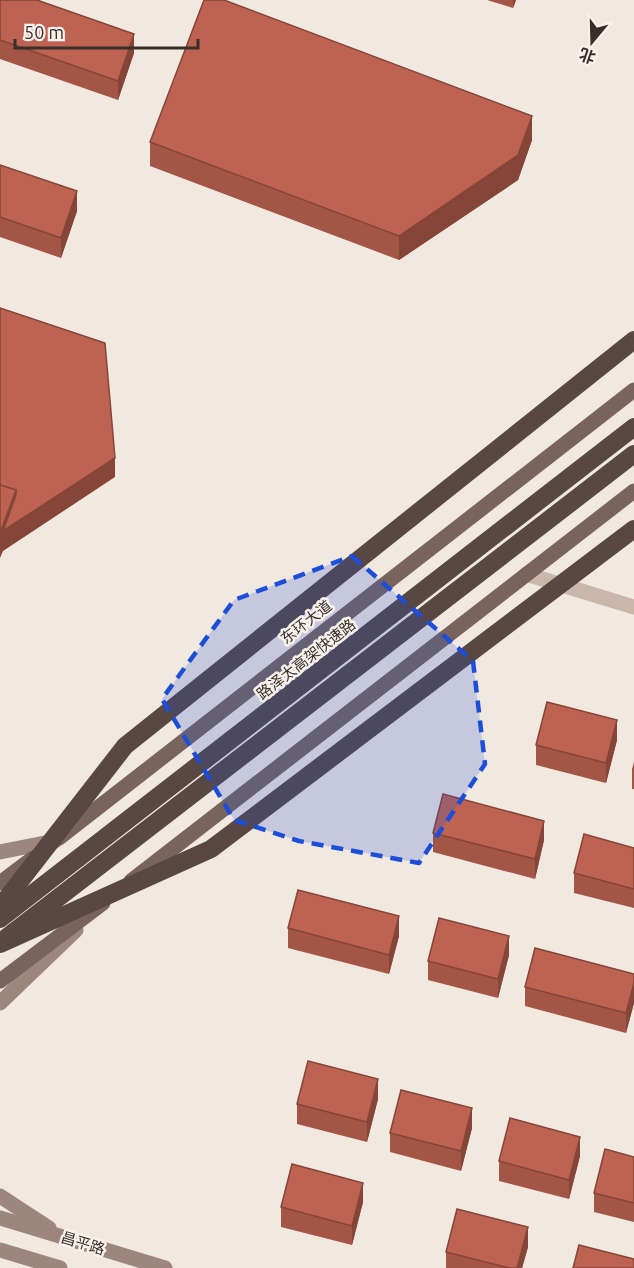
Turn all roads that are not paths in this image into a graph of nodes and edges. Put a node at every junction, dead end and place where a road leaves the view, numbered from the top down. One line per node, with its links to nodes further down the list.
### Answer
1 (634, 340): 13 (highway, bridge)
2 (634, 390): 9 (main road, 东环大道)
3 (634, 427): 14 (highway, 路泽太高架快速路)
4 (634, 454): 15 (highway)
5 (634, 491): 7 (main road)
6 (634, 529): 15 (highway, bridge)
7 (526, 574): 8 (street); 12 (main road)
8 (634, 607)
9 (55, 841): 10 (main road); 11 (main road, 东环大道)
10 (0, 852)
11 (0, 884)
12 (110, 897): 16 (main road); 17 (main road)
13 (0, 907)
14 (0, 919)
15 (0, 943)
16 (0, 981)
17 (0, 1003)
18 (0, 1196): 20 (main road)
19 (0, 1218): 20 (main road, 昌平路)
20 (64, 1238): 23 (main road, 昌平路)
21 (0, 1250): 22 (main road, 昌平路)
22 (60, 1268)
23 (165, 1268)

